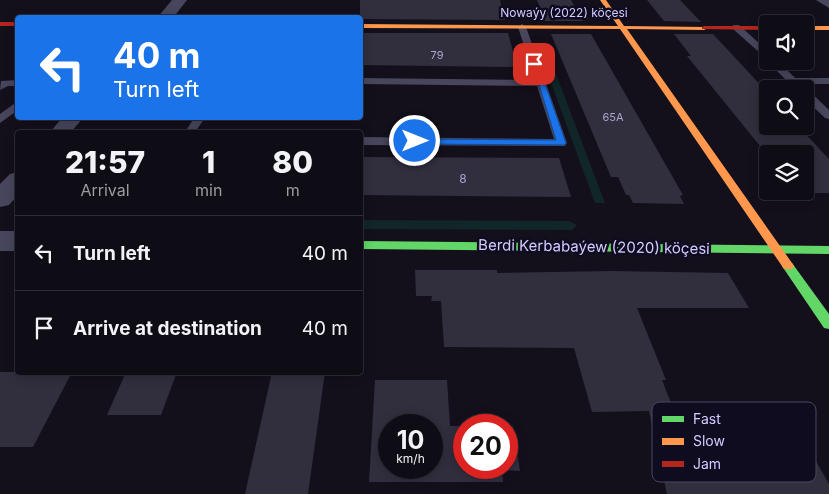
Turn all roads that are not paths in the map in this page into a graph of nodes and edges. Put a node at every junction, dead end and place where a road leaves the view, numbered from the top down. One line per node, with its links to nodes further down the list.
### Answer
1 (180, 0): 5 (street)
2 (603, 0): 10 (street)
3 (823, 0): 4 (street)
4 (829, 4)
5 (167, 15)
6 (0, 24): 7 (street)
7 (15, 24)
8 (363, 26): 9 (street, Nowaýy (2022) köçesi)
9 (522, 27): 10 (street, Nowaýy (2022) köçesi); 22 (lane)
10 (622, 27): 11 (street, Nowaýy (2022) köçesi); 36 (street)
11 (736, 27): 12 (street, Nowaýy (2022) köçesi); 15 (lane)
12 (759, 28)
13 (814, 28): 14 (street)
14 (829, 28)
15 (759, 49)
16 (781, 70): 17 (lane)
17 (791, 80)
18 (814, 81): 19 (lane)
19 (829, 81)
20 (363, 82): 22 (lane)
21 (15, 83): 23 (lane)
22 (541, 83): 30 (lane)
23 (0, 87)
24 (814, 102): 26 (lane)
25 (15, 107): 27 (lane)
26 (829, 116)
27 (0, 120)
28 (72, 120): 29 (street)
29 (62, 130)
30 (363, 141)
31 (15, 183): 32 (street)
32 (0, 199)
33 (0, 241): 34 (street)
34 (15, 241)
35 (363, 245): 36 (street, Berdi Kerbabaýew (2020) köçesi)
36 (776, 249): 37 (street, Berdi Kerbabaýew (2020) köçesi); 38 (street)
37 (829, 250)
38 (829, 324)

